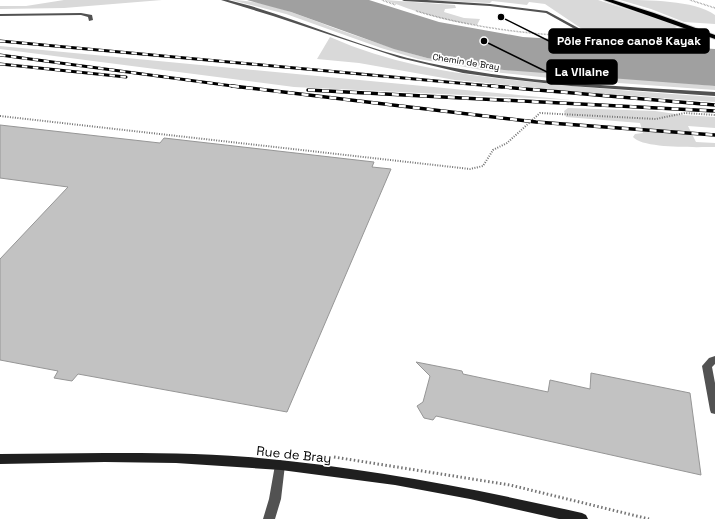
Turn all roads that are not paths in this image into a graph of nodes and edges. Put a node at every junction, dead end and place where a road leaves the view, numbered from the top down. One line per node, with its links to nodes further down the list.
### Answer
1 (223, 0): 8 (street, Chemin de Bray)
2 (404, 0): 6 (street)
3 (607, 0): 7 (main road)
4 (0, 15): 5 (street)
5 (91, 20)
6 (593, 37)
7 (715, 37)
8 (715, 94)
9 (715, 360): 10 (street)
10 (715, 410)
11 (0, 459): 12 (street, Rue de Bray)
12 (280, 465): 13 (street); 14 (street, Rue de Bray)
13 (269, 519)
14 (582, 519)

